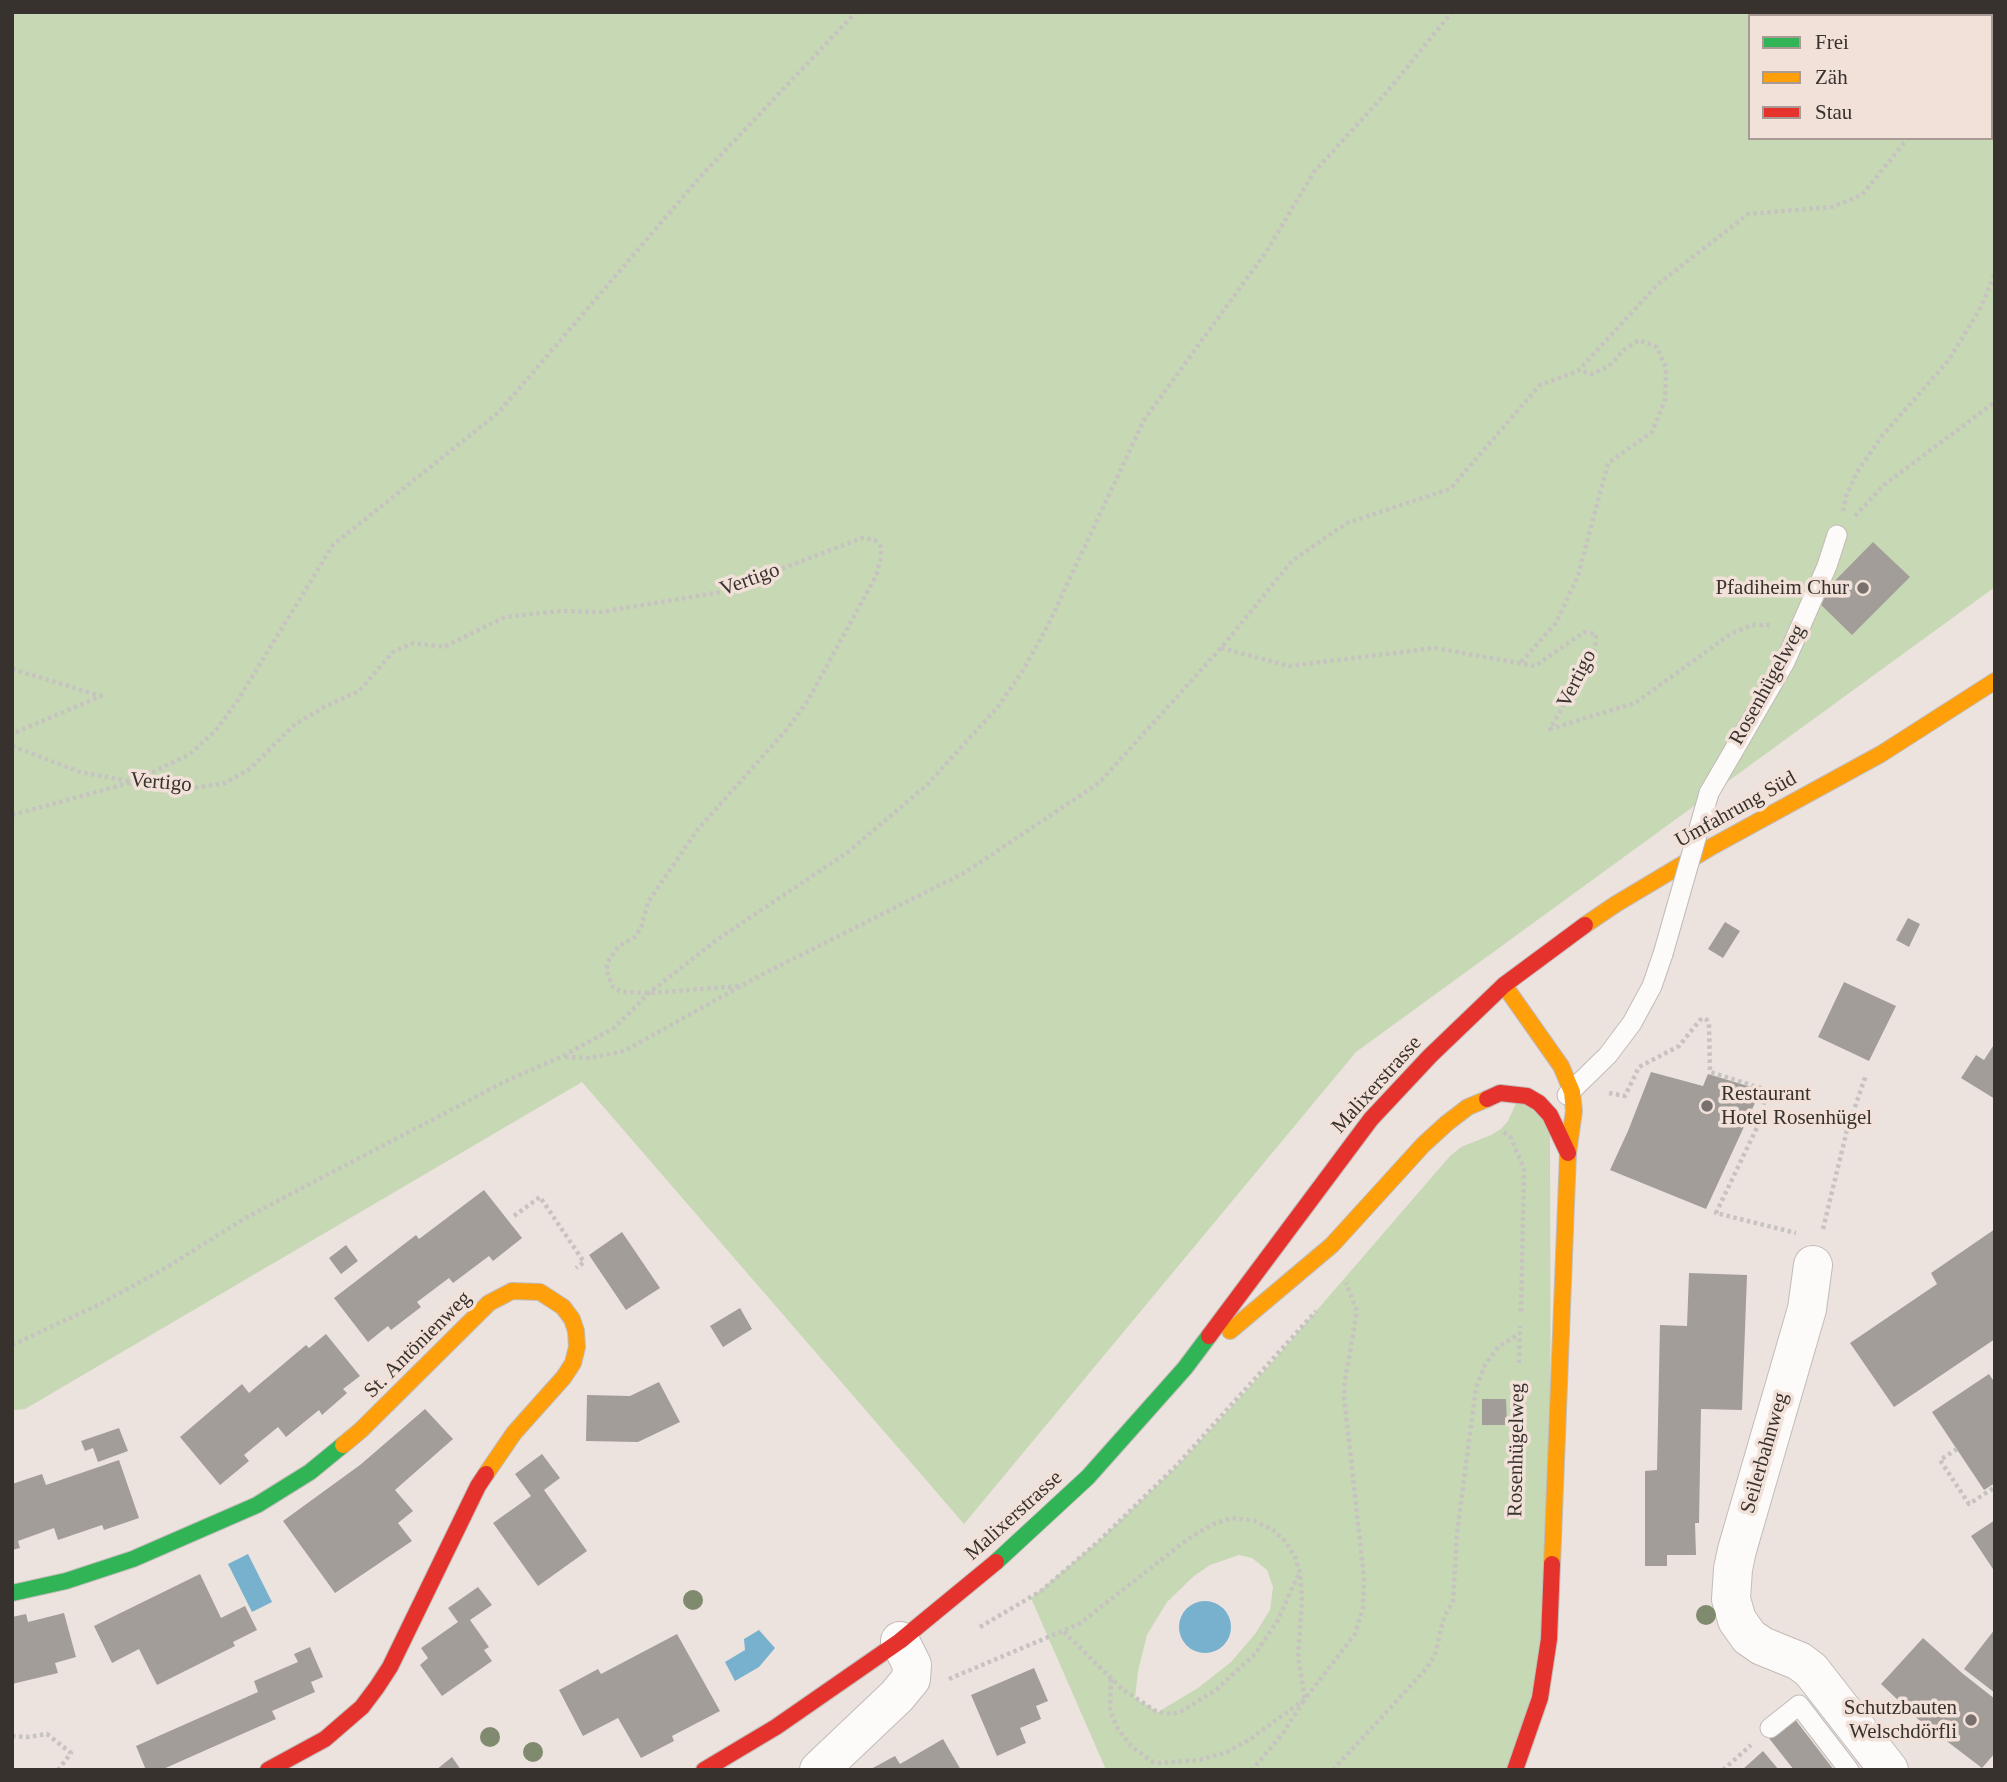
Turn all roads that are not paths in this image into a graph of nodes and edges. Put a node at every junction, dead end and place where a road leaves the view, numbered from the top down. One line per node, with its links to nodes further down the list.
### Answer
1 (1837, 536): 4 (lane, Rosenhügelweg, bridge)
2 (1995, 681): 3 (main road, Umfahrung Süd)
3 (1504, 985): 4 (main road); 8 (main road, Malixerstrasse)
4 (1572, 1092): 5 (lane, Rosenhügelweg); 6 (main road)
5 (1544, 1108): 6 (main road); 8 (main road)
6 (1568, 1153): 15 (main road)
7 (1817, 1252): 17 (street, Seilerbahnweg)
8 (1185, 1368): 10 (main road, Malixerstrasse)
9 (12, 1593): 12 (main road, St. Antönienweg)
10 (900, 1642): 13 (main road, Malixerstrasse); 14 (street)
11 (1770, 1728): 16 (lane)
12 (268, 1770)
13 (704, 1770)
14 (819, 1770)
15 (1516, 1770)
16 (1849, 1770)
17 (1889, 1770)

